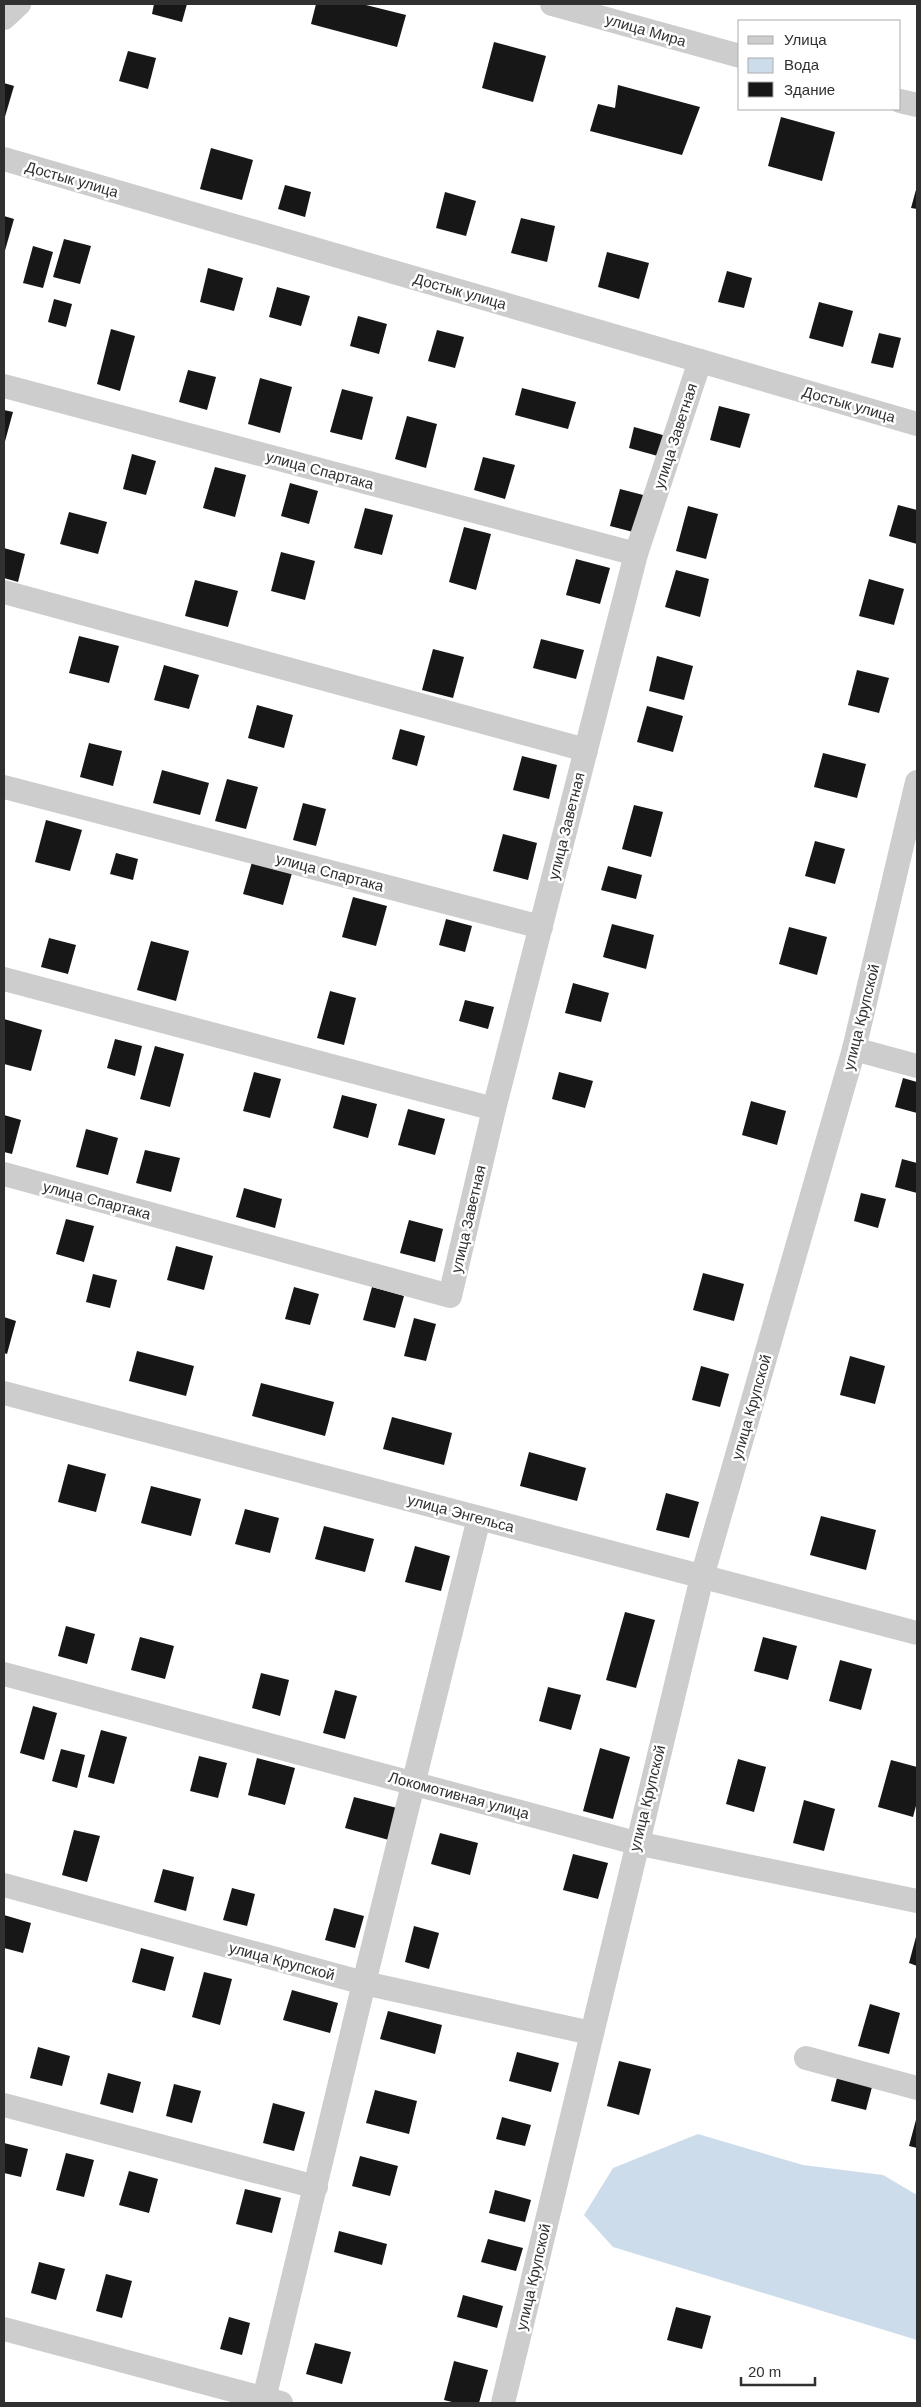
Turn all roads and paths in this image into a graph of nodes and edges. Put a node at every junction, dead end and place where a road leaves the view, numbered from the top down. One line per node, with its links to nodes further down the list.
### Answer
1 (19, 4): 3 (street)
2 (552, 4): 4 (street, улица Мира)
3 (4, 18)
4 (738, 55)
5 (901, 101): 6 (street)
6 (917, 105)
7 (4, 159): 8 (street, Достык улица)
8 (700, 361): 10 (street, Достык улица); 11 (street, улица Заветная)
9 (4, 386): 11 (street, улица Спартака)
10 (917, 424)
11 (636, 554): 13 (street, улица Заветная)
12 (4, 592): 13 (street)
13 (586, 750): 16 (street, улица Заветная)
14 (917, 782): 18 (street, улица Крупской)
15 (4, 787): 16 (street, улица Спартака)
16 (540, 927): 20 (street, улица Заветная)
17 (4, 979): 20 (street)
18 (854, 1049): 19 (street); 25 (street, улица Крупской)
19 (917, 1066)
20 (494, 1109): 22 (street, улица Заветная)
21 (4, 1174): 22 (street, улица Спартака)
22 (450, 1296)
23 (4, 1394): 24 (street, улица Энгельса)
24 (479, 1518): 25 (street, улица Энгельса); 28 (street)
25 (702, 1577): 26 (street, улица Энгельса); 29 (street, улица Крупской)
26 (917, 1633)
27 (4, 1674): 28 (street, Локомотивная улица)
28 (413, 1783): 29 (street, Локомотивная улица); 32 (street)
29 (636, 1843): 31 (street, Локомотивная улица); 33 (street, улица Крупской)
30 (4, 1885): 32 (street, улица Крупской)
31 (917, 1901)
32 (364, 1983): 33 (street, улица Крупской); 37 (street)
33 (591, 2034): 40 (street, улица Крупской)
34 (806, 2058): 35 (street)
35 (917, 2088)
36 (4, 2105): 37 (street)
37 (316, 2187): 39 (street)
38 (4, 2329): 39 (street)
39 (272, 2401)
40 (503, 2403)

